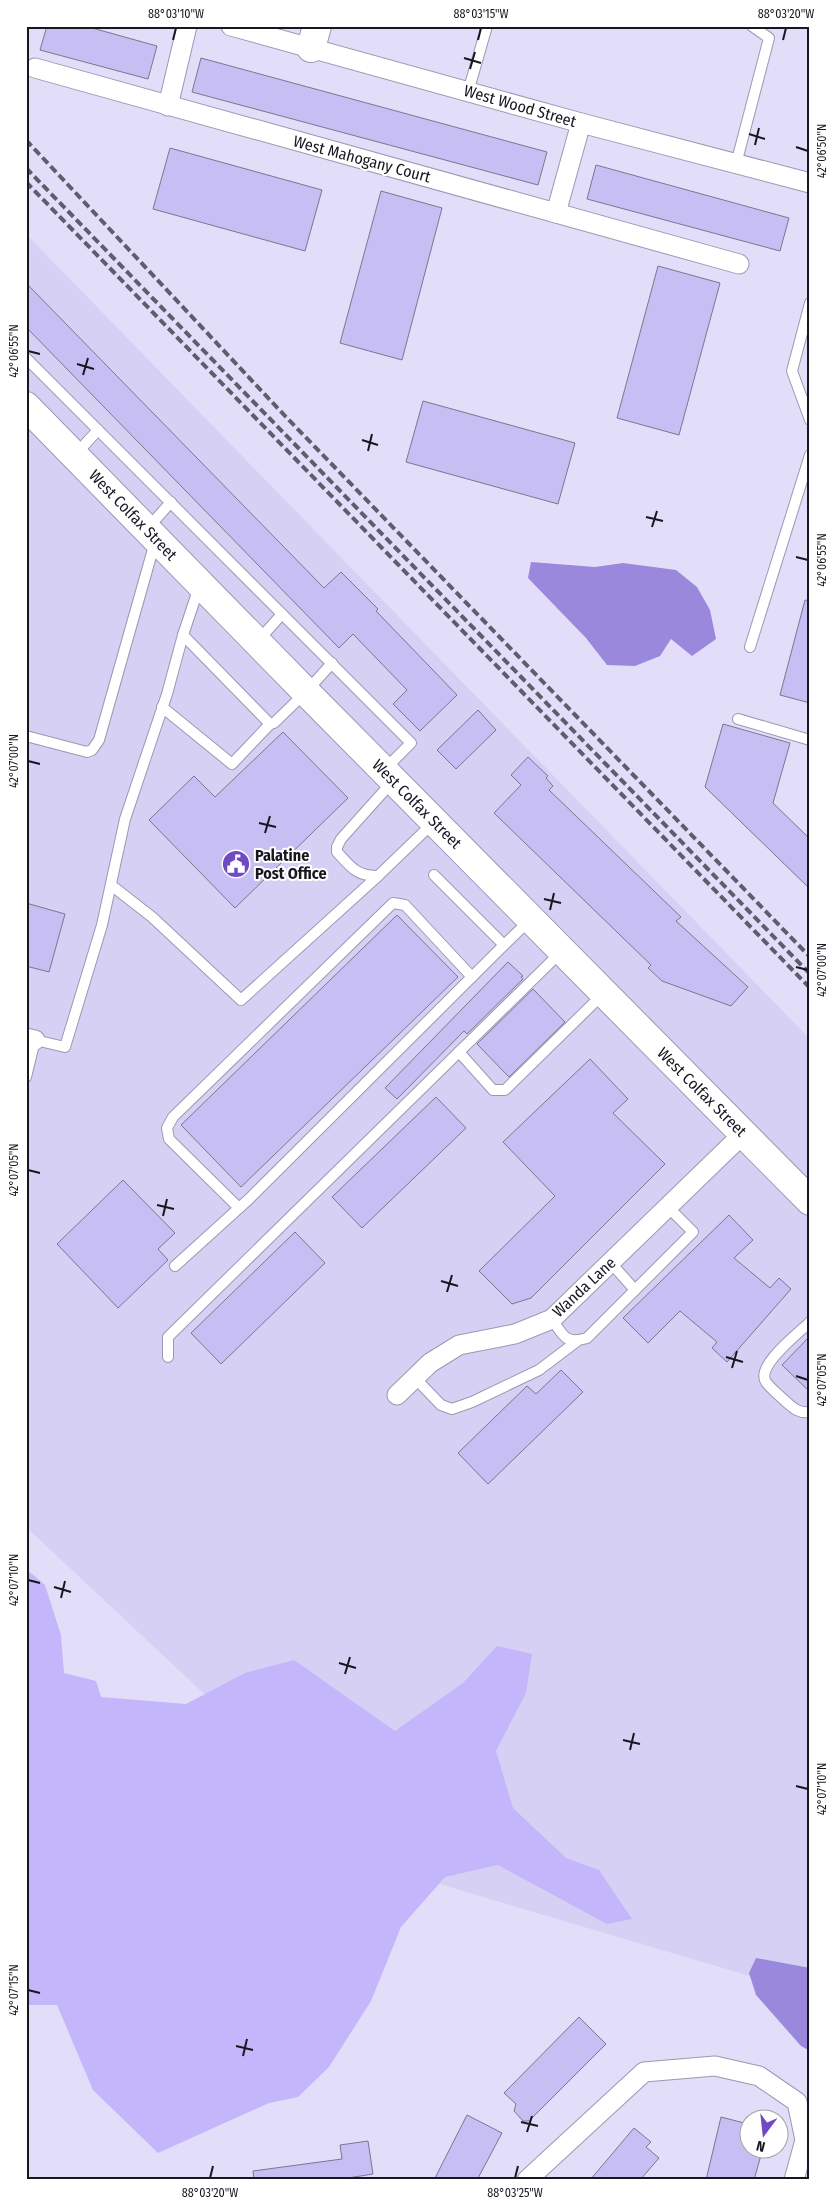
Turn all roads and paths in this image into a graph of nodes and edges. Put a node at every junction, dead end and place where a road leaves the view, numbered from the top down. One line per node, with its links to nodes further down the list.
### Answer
1 (187, 26): 8 (street)
2 (231, 26): 5 (street, West Wood Street)
3 (487, 26): 7 (lane)
4 (752, 26): 10 (lane)
5 (314, 37): 7 (street, West Wood Street)
6 (35, 68): 8 (street, West Mahogany Court)
7 (468, 92): 9 (street, West Wood Street)
8 (168, 106): 12 (street, West Mahogany Court)
9 (581, 123): 10 (street, West Wood Street); 12 (street)
10 (736, 164): 11 (street, West Wood Street)
11 (810, 183)
12 (556, 213): 13 (street, West Mahogany Court)
13 (739, 264)
14 (810, 303): 17 (lane)
15 (26, 358): 18 (lane)
16 (26, 406): 19 (street, West Colfax Street)
17 (810, 420)
18 (98, 430): 19 (lane); 22 (lane)
19 (74, 455): 23 (street, West Colfax Street)
20 (810, 455): 21 (lane)
21 (805, 489): 28 (lane)
22 (170, 502): 23 (lane); 25 (lane)
23 (151, 534): 24 (street, West Colfax Street); 34 (lane)
24 (200, 584): 26 (lane); 27 (street, West Colfax Street)
25 (282, 614): 27 (lane); 29 (lane)
26 (183, 635): 31 (lane); 33 (lane)
27 (257, 643): 30 (street, West Colfax Street)
28 (750, 647)
29 (332, 663): 30 (lane); 36 (lane)
30 (306, 692): 33 (lane); 36 (street, West Colfax Street)
31 (162, 707): 33 (lane); 40 (lane)
32 (738, 719): 35 (lane)
33 (270, 724)
34 (26, 736)
35 (810, 740)
36 (388, 776): 37 (street, West Colfax Street); 39 (lane)
37 (435, 822): 39 (lane); 41 (street, West Colfax Street)
38 (434, 875): 42 (lane)
39 (378, 876): 40 (lane)
40 (111, 885): 46 (lane)
41 (531, 920): 42 (lane); 43 (street, West Colfax Street)
42 (504, 945): 44 (lane)
43 (562, 951): 45 (street, West Colfax Street); 47 (lane)
44 (472, 977): 52 (lane); 52 (lane)
45 (604, 994): 47 (lane); 49 (street, West Colfax Street)
46 (31, 1039): 48 (lane)
47 (459, 1052): 59 (lane)
48 (26, 1077)
49 (743, 1134): 50 (street, West Colfax Street); 51 (street, Wanda Lane)
50 (810, 1201)
51 (668, 1207): 53 (street, Wanda Lane); 55 (lane)
52 (239, 1208): 54 (lane)
53 (610, 1262): 55 (lane); 56 (street, Wanda Lane)
54 (176, 1266)
55 (636, 1290): 58 (lane)
56 (552, 1319): 58 (lane); 60 (street, Wanda Lane)
57 (810, 1322): 62 (lane)
58 (576, 1342): 60 (lane)
59 (168, 1357)
60 (414, 1378): 61 (street, Wanda Lane)
61 (397, 1394)
62 (810, 1412)
63 (527, 2180): 64 (street)
64 (794, 2180)

